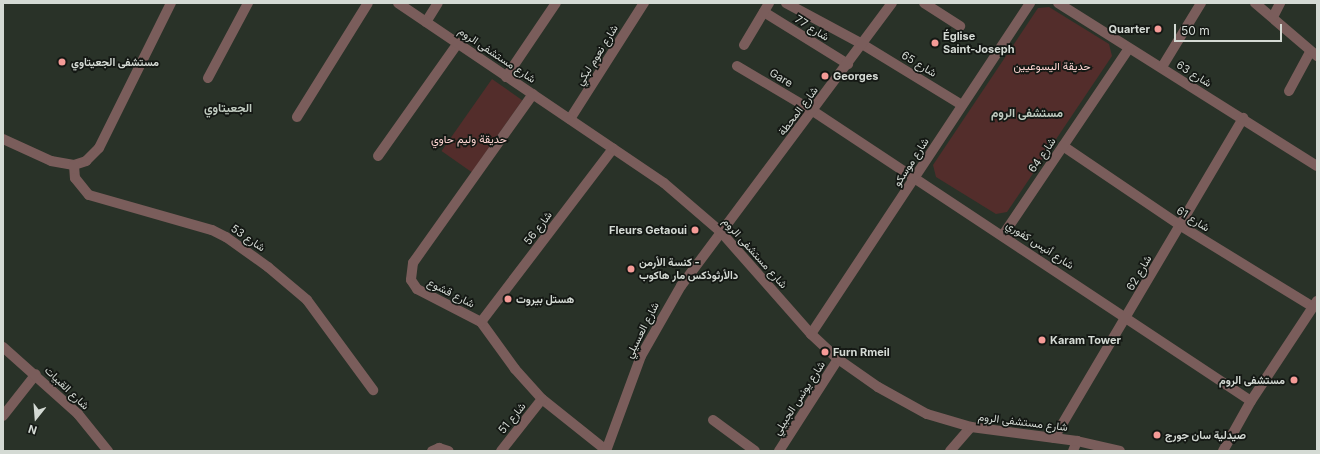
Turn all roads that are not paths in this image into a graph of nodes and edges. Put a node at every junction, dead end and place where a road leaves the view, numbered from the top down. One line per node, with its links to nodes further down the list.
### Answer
1 (171, 3): 41 (street)
2 (248, 3): 29 (street)
3 (368, 3): 34 (street)
4 (398, 3): 18 (street, شارع مستشفى الروم)
5 (438, 3): 18 (street)
6 (556, 3): 28 (street)
7 (644, 3): 36 (street, شارع نعوم لبكي)
8 (892, 3): 21 (street, شارع المحطة)
9 (924, 3): 19 (street)
10 (1030, 3): 32 (street, شارع موسكو)
11 (1058, 3): 23 (street, شارع 63)
12 (1201, 3): 27 (street)
13 (1255, 3): 17 (street)
14 (1280, 3): 17 (street)
15 (792, 4): 21 (street, شارع 65)
16 (766, 7): 22 (street, شارع 77); 25 (street, شارع 77)
17 (1274, 17): 24 (street)
18 (426, 22): 20 (street, شارع مستشفى الروم)
19 (960, 26)
20 (458, 43): 28 (street, شارع مستشفى الروم); 40 (street)
21 (862, 44): 25 (street, شارع المحطة); 32 (street, شارع 65)
22 (744, 45)
23 (1129, 48): 27 (street, شارع 63); 38 (street, شارع 64)
24 (1314, 54): 30 (street)
25 (848, 64): 33 (street, شارع المحطة)
26 (737, 66): 33 (street, Gare)
27 (1162, 67): 35 (street, شارع 63)
28 (506, 76): 31 (street, شارع مستشفى الروم)
29 (208, 78)
30 (1289, 91)
31 (533, 94): 36 (street, شارع مستشفى الروم); 49 (street, شارع قشوع)
32 (962, 105): 43 (street, شارع موسكو)
33 (813, 111): 43 (street, شارع أنيس كفوري); 45 (street, شارع المحطة)
34 (297, 117)
35 (1243, 118): 42 (street, شارع 63); 44 (street, شارع 62)
36 (570, 119): 39 (street, شارع مستشفى الروم)
37 (3, 139): 41 (street)
38 (1063, 146): 44 (street, شارع 61); 46 (street, شارع 64)
39 (613, 149): 45 (street, شارع مستشفى الروم); 49 (street, شارع 56)
40 (378, 156)
41 (74, 165): 54 (street, شارع 53)
42 (1317, 166)
43 (916, 178): 46 (street, شارع أنيس كفوري); 50 (street, شارع موسكو)
44 (1181, 226): 47 (street, شارع 61); 48 (street, شارع 62)
45 (722, 232): 50 (street, شارع مستشفى الروم); 66 (street, شارع العسيلي)
46 (1003, 235): 48 (street, شارع أنيس كفوري)
47 (1315, 304): 56 (street)
48 (1128, 317): 56 (street, شارع أنيس كفوري); 60 (street, شارع 62)
49 (482, 322): 55 (street, شارع قشوع)
50 (812, 334): 52 (street, شارع مستشفى الروم)
51 (3, 347): 53 (street, شارع القبيات)
52 (838, 358): 59 (street, شارع مستشفى الروم); 68 (street, شارع يونس الجبيلي)
53 (36, 374): 57 (street); 62 (street, شارع القبيات)
54 (373, 390)
55 (542, 399): 65 (street, شارع 51); 66 (street, شارع قشوع)
56 (1251, 401): 72 (street)
57 (3, 416)
58 (713, 420): 67 (street)
59 (971, 427): 60 (street, شارع مستشفى الروم); 69 (street)
60 (1054, 438): 61 (street, شارع مستشفى الروم)
61 (1077, 441): 70 (street); 71 (street, شارع مستشفى الروم)
62 (108, 451)
63 (432, 451): 64 (street)
64 (449, 451)
65 (501, 451)
66 (606, 451)
67 (755, 451)
68 (779, 451)
69 (950, 451)
70 (1073, 451)
71 (1120, 451)
72 (1223, 451)

